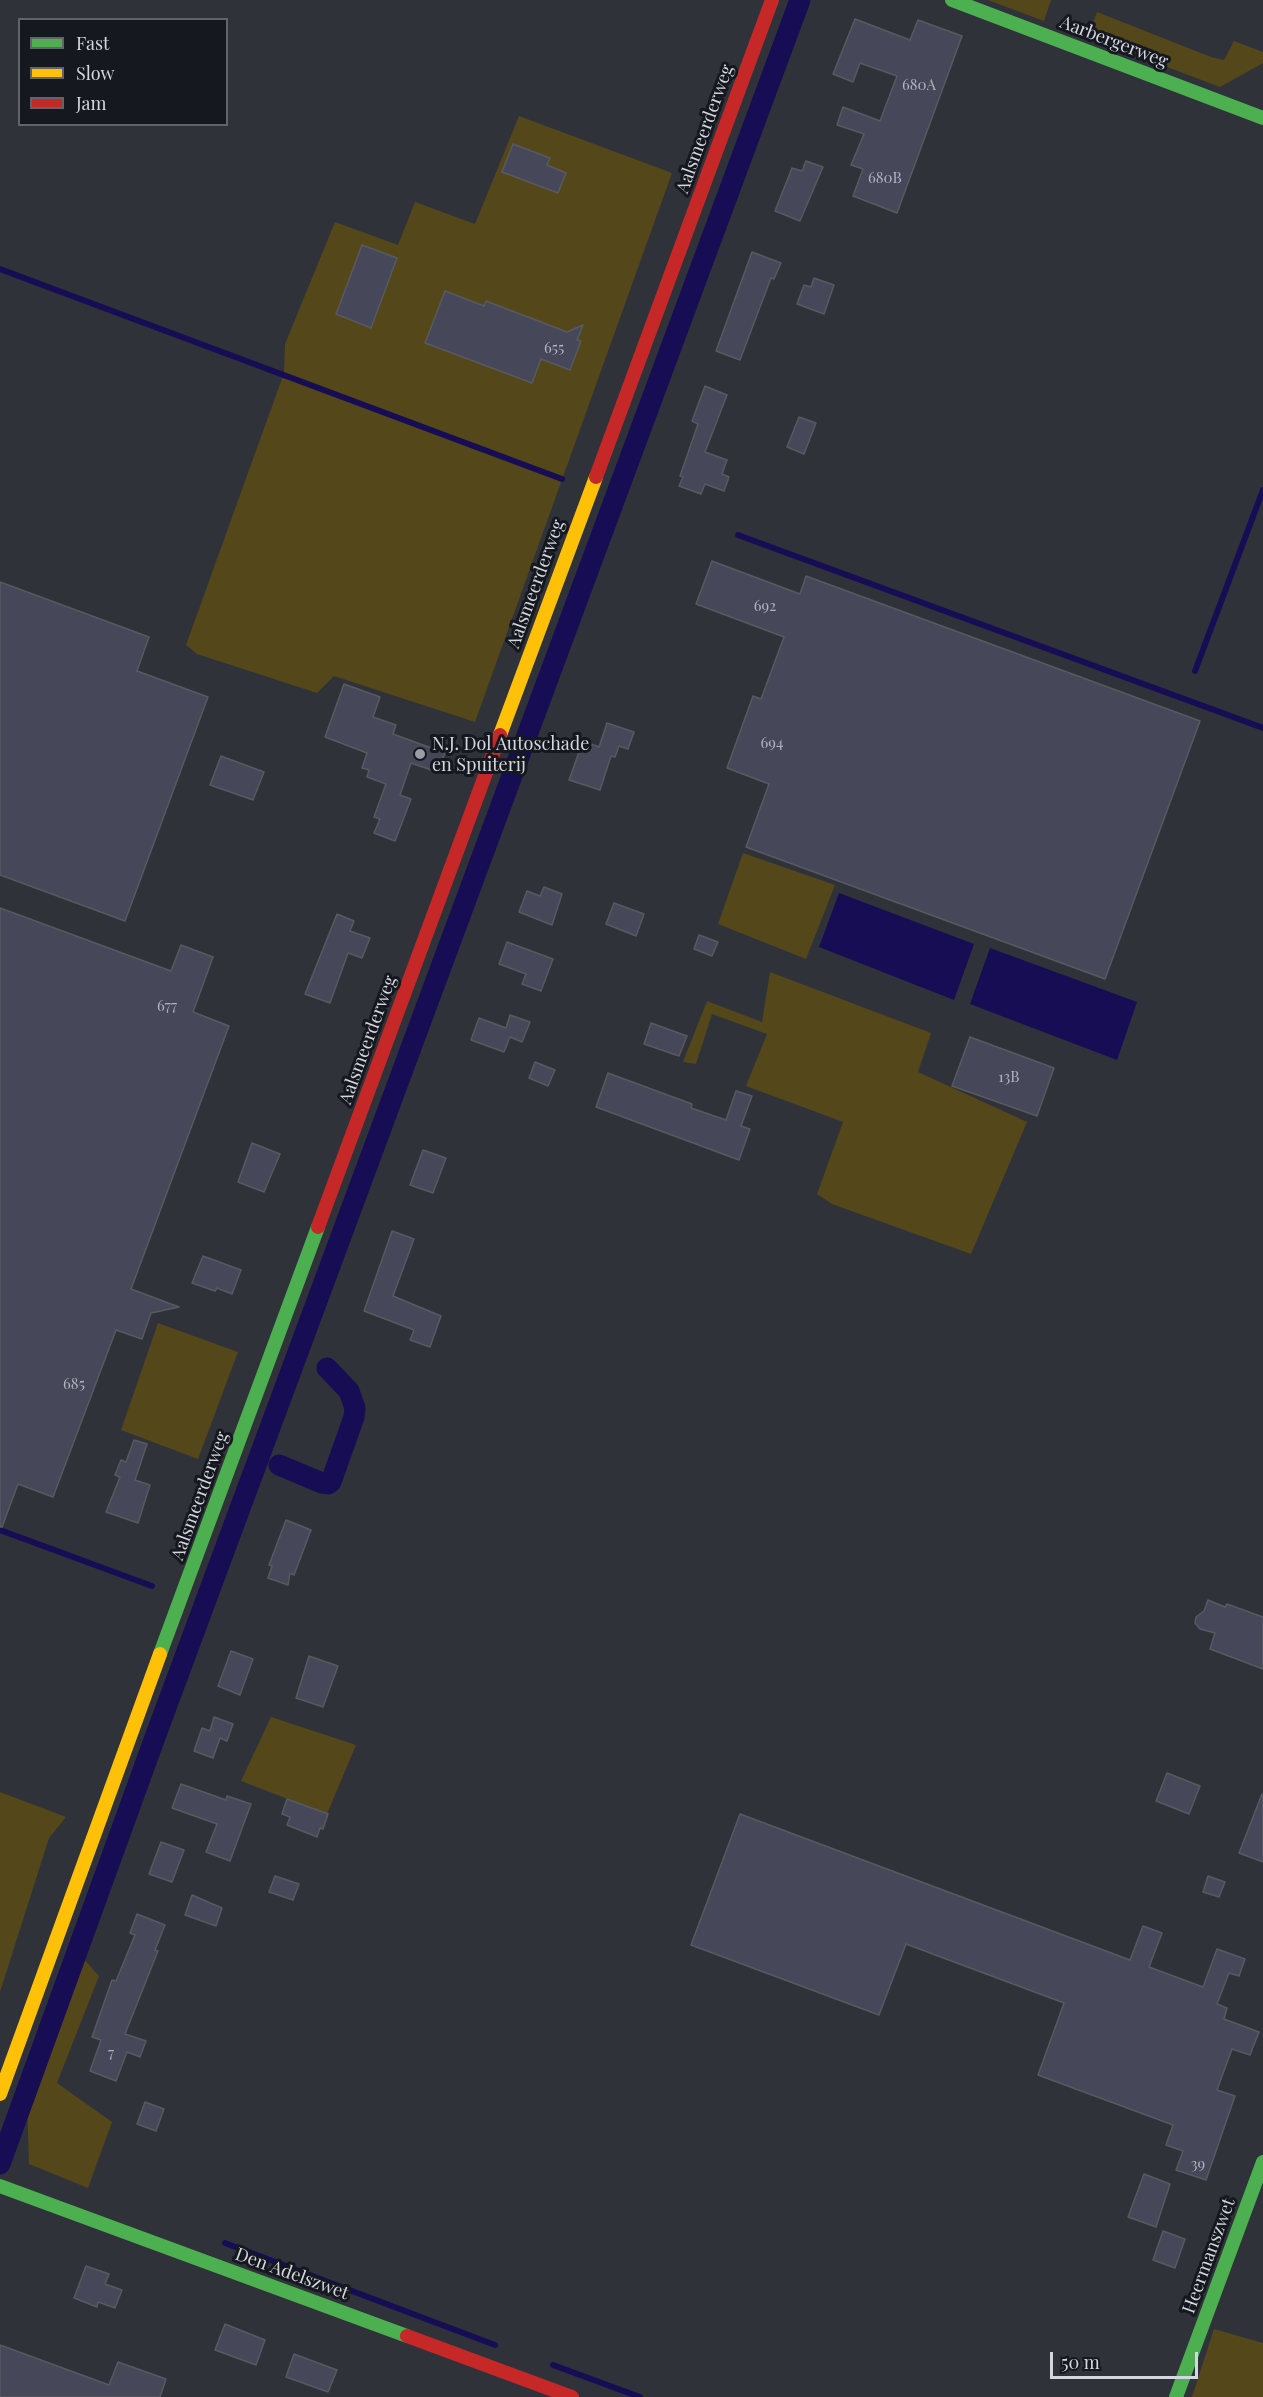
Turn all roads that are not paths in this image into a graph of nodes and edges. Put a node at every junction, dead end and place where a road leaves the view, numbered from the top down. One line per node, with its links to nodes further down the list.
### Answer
1 (772, 0): 4 (street, Aalsmeerderweg)
2 (952, 0): 3 (street, Aarbergerweg)
3 (1263, 118)
4 (0, 2094)
5 (1263, 2162): 8 (street, Heermanszwet)
6 (1, 2186): 7 (street, Den Adelszwet)
7 (572, 2397)
8 (1176, 2397)

